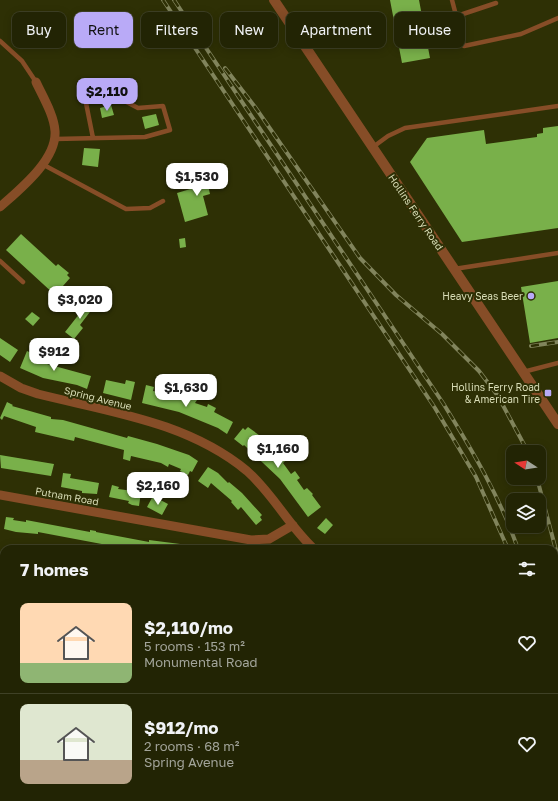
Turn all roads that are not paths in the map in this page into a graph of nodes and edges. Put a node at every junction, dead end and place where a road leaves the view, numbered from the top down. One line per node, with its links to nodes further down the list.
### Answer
1 (274, 0): 13 (street, Hollins Ferry Road)
2 (452, 0): 4 (lane)
3 (496, 3): 5 (lane)
4 (456, 12)
5 (465, 13)
6 (558, 18): 8 (lane)
7 (0, 41): 9 (lane)
8 (465, 46)
9 (36, 82): 12 (street)
10 (558, 106): 13 (lane)
11 (93, 138): 11 (lane); 12 (lane)
12 (55, 139): 14 (street)
13 (373, 147): 19 (street, Hollins Ferry Road)
14 (42, 164): 15 (lane); 16 (street)
15 (163, 201)
16 (0, 207)
17 (558, 253): 19 (lane)
18 (0, 261): 20 (lane)
19 (454, 268): 22 (street, Hollins Ferry Road)
20 (23, 282)
21 (558, 363): 22 (lane)
22 (523, 372): 24 (street, Hollins Ferry Road)
23 (0, 376): 26 (street, Spring Avenue)
24 (558, 424)
25 (0, 495): 26 (street, Putnam Road)
26 (293, 525): 27 (street, Spring Avenue)
27 (310, 545)

